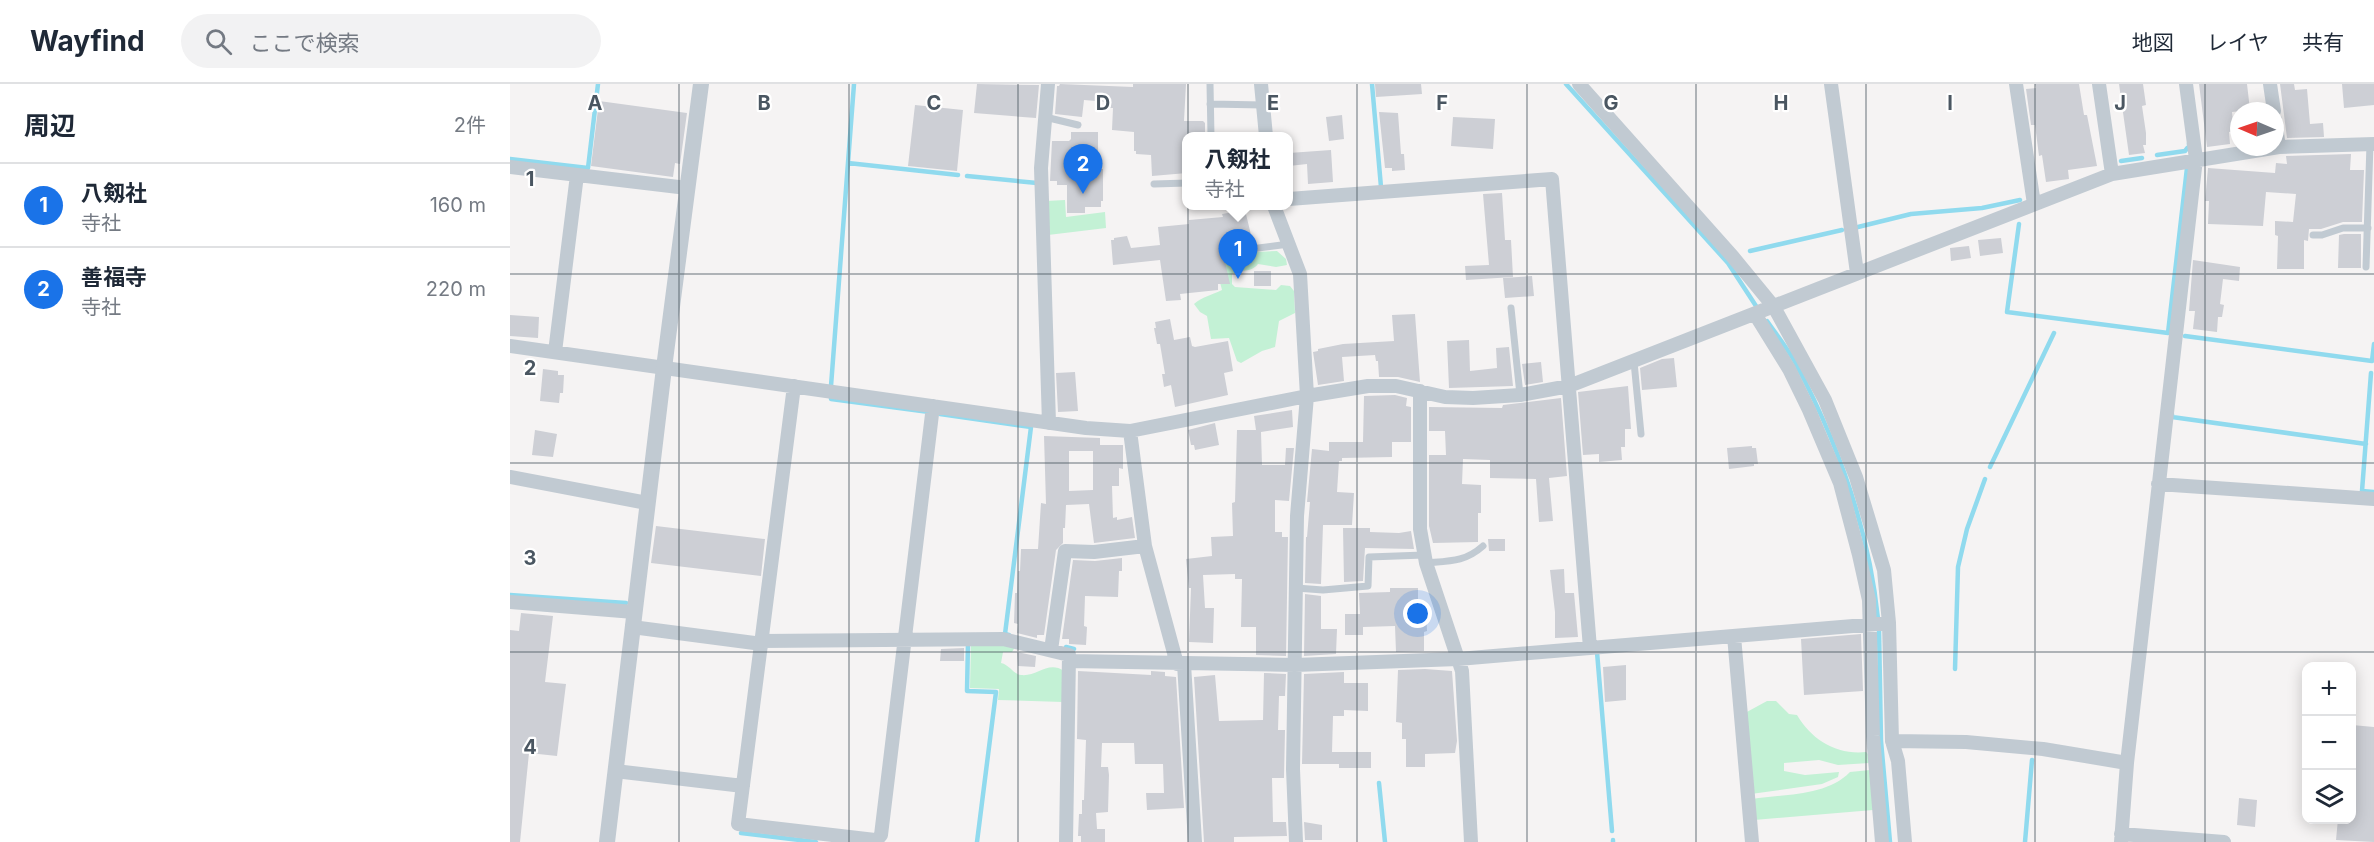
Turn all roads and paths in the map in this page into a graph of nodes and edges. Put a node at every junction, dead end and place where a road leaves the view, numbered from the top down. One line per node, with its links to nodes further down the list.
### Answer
1 (701, 84): 27 (street)
2 (1048, 84): 14 (street)
3 (1210, 84): 12 (lane)
4 (1261, 84): 13 (street)
5 (1579, 84): 37 (street)
6 (1831, 84): 36 (street)
7 (2016, 84): 29 (street)
8 (2099, 84): 23 (street)
9 (2186, 84): 21 (street)
10 (2270, 84): 11 (street)
11 (2273, 102)
12 (1210, 104): 13 (lane); 16 (lane)
13 (1263, 105): 17 (street)
14 (1045, 117): 15 (lane); 50 (street)
15 (1078, 124)
16 (1211, 132)
17 (1266, 132)
18 (2372, 144): 19 (street); 31 (lane)
19 (2284, 147)
20 (2230, 154): 21 (street)
21 (2196, 159): 23 (street); 54 (street)
22 (510, 167): 24 (street)
23 (2112, 174): 29 (street)
24 (577, 175): 27 (street); 41 (street)
25 (1182, 183): 26 (lane)
26 (1154, 184)
27 (687, 188): 43 (street)
28 (1293, 199): 45 (street)
29 (2034, 204): 36 (street)
30 (1276, 210): 33 (street)
31 (2368, 228): 32 (lane); 35 (lane)
32 (2313, 235)
33 (1289, 244): 34 (lane); 48 (street)
34 (1227, 252)
35 (2366, 267)
36 (1857, 273): 37 (street)
37 (1774, 307): 39 (street); 63 (street)
38 (1511, 308): 47 (lane)
39 (1755, 314): 42 (street); 64 (street)
40 (510, 346): 41 (street)
41 (555, 352): 43 (street)
42 (1634, 362): 45 (street); 52 (lane)
43 (664, 368): 44 (street); 56 (street)
44 (794, 386): 49 (street); 67 (street)
45 (1569, 386): 47 (street); 68 (street)
46 (1420, 391): 47 (street); 48 (street); 59 (street)
47 (1520, 395)
48 (1307, 396): 51 (street); 60 (street)
49 (933, 406): 50 (street); 66 (street)
50 (1049, 423): 51 (street)
51 (1130, 430): 57 (street)
52 (1641, 434)
53 (510, 477): 56 (street)
54 (2158, 484): 55 (street); 75 (street)
55 (2374, 499)
56 (647, 503): 62 (street)
57 (1145, 546): 69 (street); 72 (street)
58 (1483, 546): 59 (lane)
59 (1425, 559): 60 (lane); 70 (street)
60 (1296, 588): 73 (street)
61 (510, 602): 62 (street)
62 (633, 620): 67 (street); 76 (street)
63 (1889, 623): 64 (street); 74 (street)
64 (1870, 625): 65 (street); 86 (street)
65 (1734, 636): 68 (street); 85 (street)
66 (906, 640): 67 (street); 69 (street); 79 (street)
67 (762, 643): 77 (street)
68 (1590, 648): 70 (street)
69 (1051, 650): 71 (street)
70 (1458, 658): 73 (street); 84 (street)
71 (1069, 661): 72 (street); 81 (street)
72 (1180, 664): 73 (street); 82 (street)
73 (1295, 665): 83 (street)
74 (1893, 741): 75 (street); 87 (street)
75 (2127, 763): 78 (street)
76 (615, 771): 77 (street); 80 (street)
77 (743, 786): 79 (street)
78 (2121, 838): 88 (street)
79 (875, 841)
80 (607, 842)
81 (1066, 842)
82 (1195, 842)
83 (1296, 842)
84 (1471, 842)
85 (1752, 842)
86 (1882, 842)
87 (1905, 842)
88 (2224, 842)

